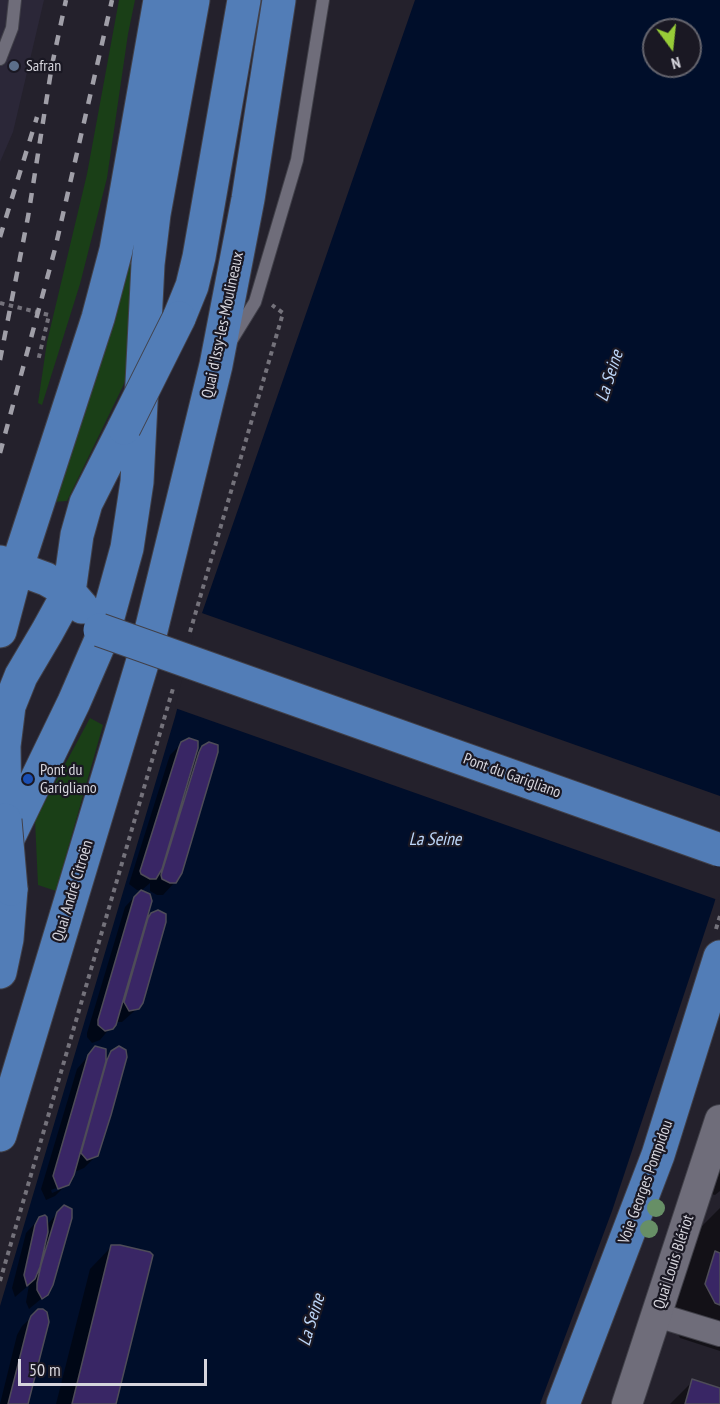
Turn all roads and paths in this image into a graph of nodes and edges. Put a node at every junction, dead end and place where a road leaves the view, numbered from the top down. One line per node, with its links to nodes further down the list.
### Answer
1 (15, 0): 7 (lane)
2 (160, 0): 12 (main road)
3 (193, 0): 16 (main road)
4 (244, 0): 13 (main road, bridge)
5 (279, 0): 11 (main road, Quai d'Issy-les-Moulineaux)
6 (322, 0): 11 (lane)
7 (0, 59)
8 (0, 303): 10 (path)
9 (272, 305): 17 (path)
10 (38, 362)
11 (216, 365): 18 (main road, Quai d'Issy-les-Moulineaux)
12 (8, 565): 13 (main road); 14 (main road)
13 (69, 592): 15 (main road); 16 (main road)
14 (0, 628): 15 (main road)
15 (48, 632): 16 (main road); 23 (main road, bridge)
16 (101, 632): 20 (main road, Pont du Garigliano, bridge); 21 (main road)
17 (189, 635)
18 (147, 647): 25 (main road, Quai André Citroën)
19 (176, 681): 26 (path)
20 (720, 850)
21 (0, 855)
22 (720, 957): 29 (main road, Voie Georges Pompidou)
23 (0, 972)
24 (720, 1120): 27 (street, Quai Louis Blériot)
25 (0, 1135)
26 (0, 1281)
27 (657, 1314): 28 (street); 30 (street, Quai Louis Blériot)
28 (720, 1334)
29 (563, 1404)
30 (627, 1404)

